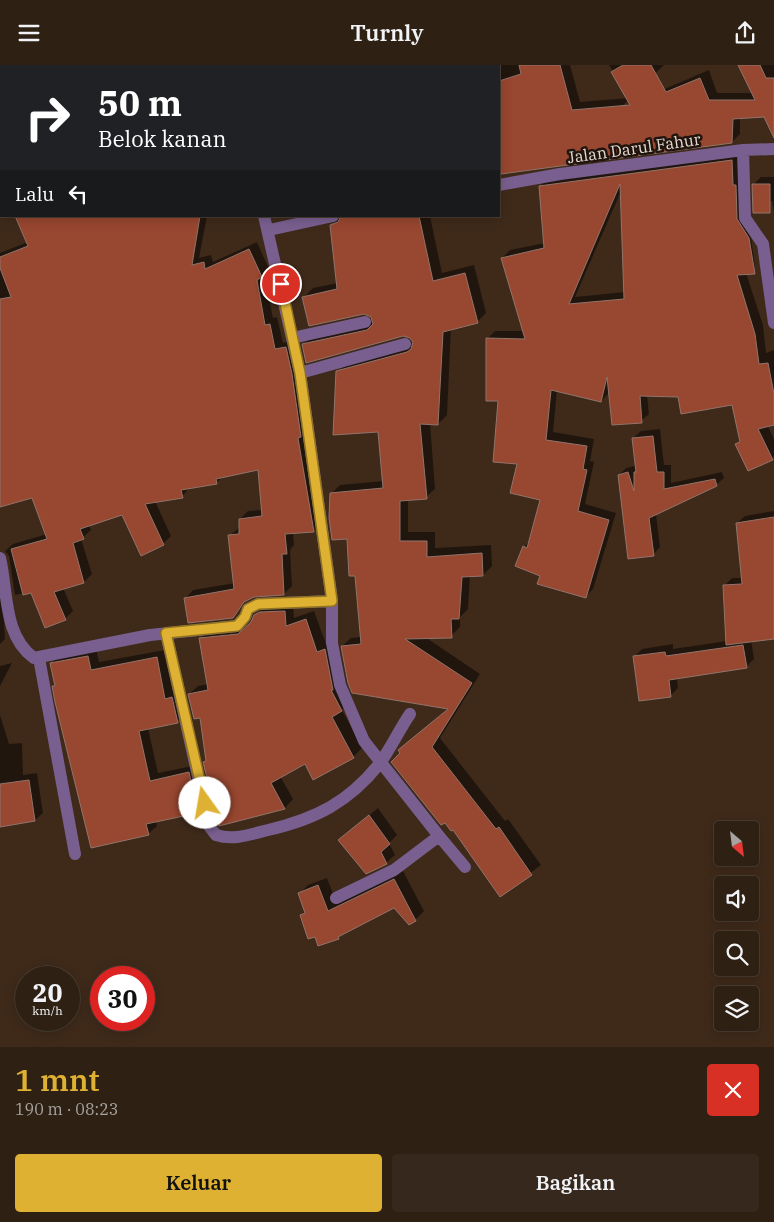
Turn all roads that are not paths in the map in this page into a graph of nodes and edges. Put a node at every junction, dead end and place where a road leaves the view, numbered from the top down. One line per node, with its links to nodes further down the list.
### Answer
1 (774, 149): 2 (street, Jalan Darul Fahur)
2 (742, 150): 3 (street, Jalan Darul Fahur); 8 (street)
3 (500, 185)
4 (264, 217): 6 (street)
5 (328, 217): 6 (street)
6 (269, 230): 9 (street)
7 (365, 322): 9 (street)
8 (774, 323)
9 (292, 338): 11 (street)
10 (405, 344): 11 (street)
11 (300, 373): 13 (street)
12 (0, 558): 15 (street)
13 (332, 601): 14 (street); 17 (street)
14 (166, 633): 15 (street); 17 (street)
15 (39, 658): 19 (street)
16 (410, 714): 17 (street)
17 (380, 762): 18 (street)
18 (439, 836): 20 (street); 21 (street)
19 (75, 854)
20 (465, 867)
21 (336, 899)

